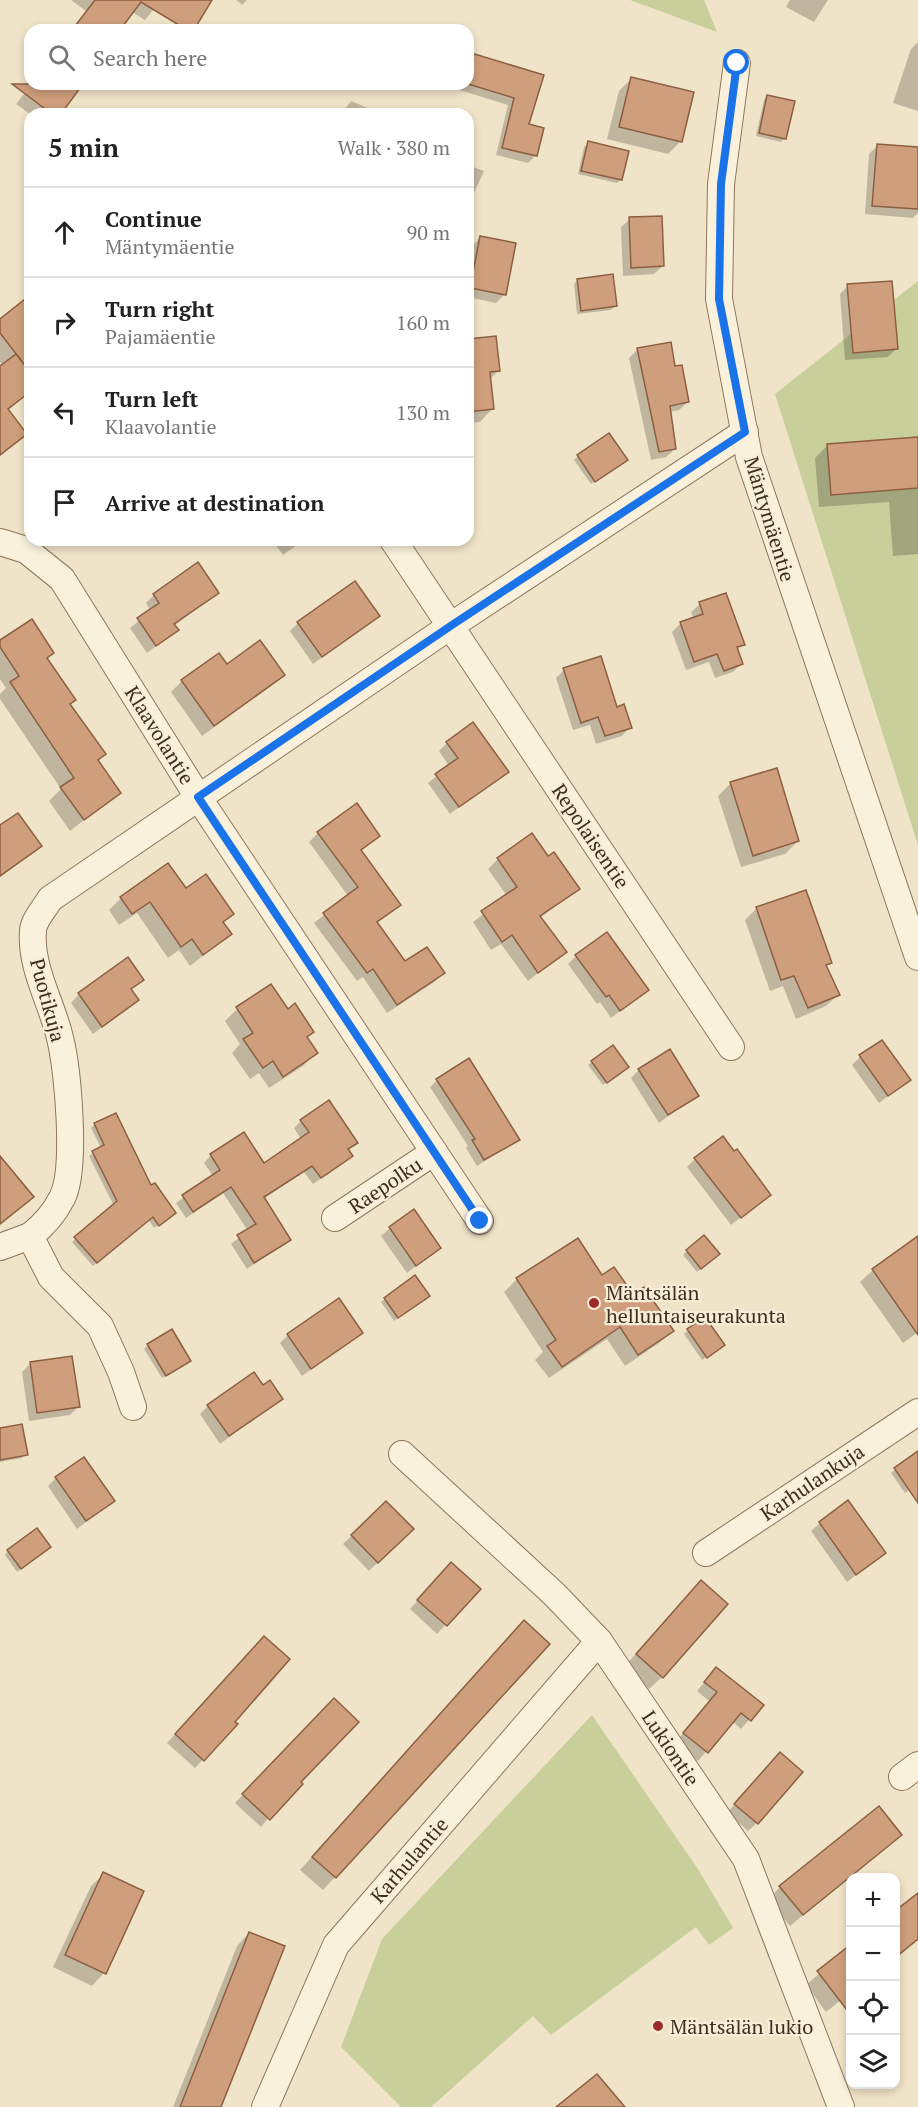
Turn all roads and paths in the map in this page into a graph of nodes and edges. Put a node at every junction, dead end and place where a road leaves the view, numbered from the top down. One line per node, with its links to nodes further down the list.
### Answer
1 (737, 63): 2 (street, Mäntymäentie)
2 (745, 432): 5 (street, Puotikuja); 7 (street, Mäntymäentie)
3 (0, 542): 6 (street, Klaavolantie)
4 (397, 546): 5 (street, Repolaisentie)
5 (452, 625): 6 (street, Puotikuja); 8 (street, Repolaisentie)
6 (198, 797): 9 (street, Klaavolantie); 12 (street, Puotikuja)
7 (918, 957)
8 (731, 1047)
9 (434, 1152): 10 (street, Raepolku); 11 (street, Klaavolantie)
10 (335, 1218)
11 (480, 1221)
12 (30, 1236): 13 (street, Puotikuja); 14 (street)
13 (0, 1247)
14 (133, 1407)
15 (918, 1412): 17 (street, Karhulankuja)
16 (402, 1454): 18 (street, Lukiontie)
17 (706, 1552)
18 (598, 1641): 19 (street, Karhulantie); 20 (street, Lukiontie)
19 (265, 2107)
20 (841, 2107)

